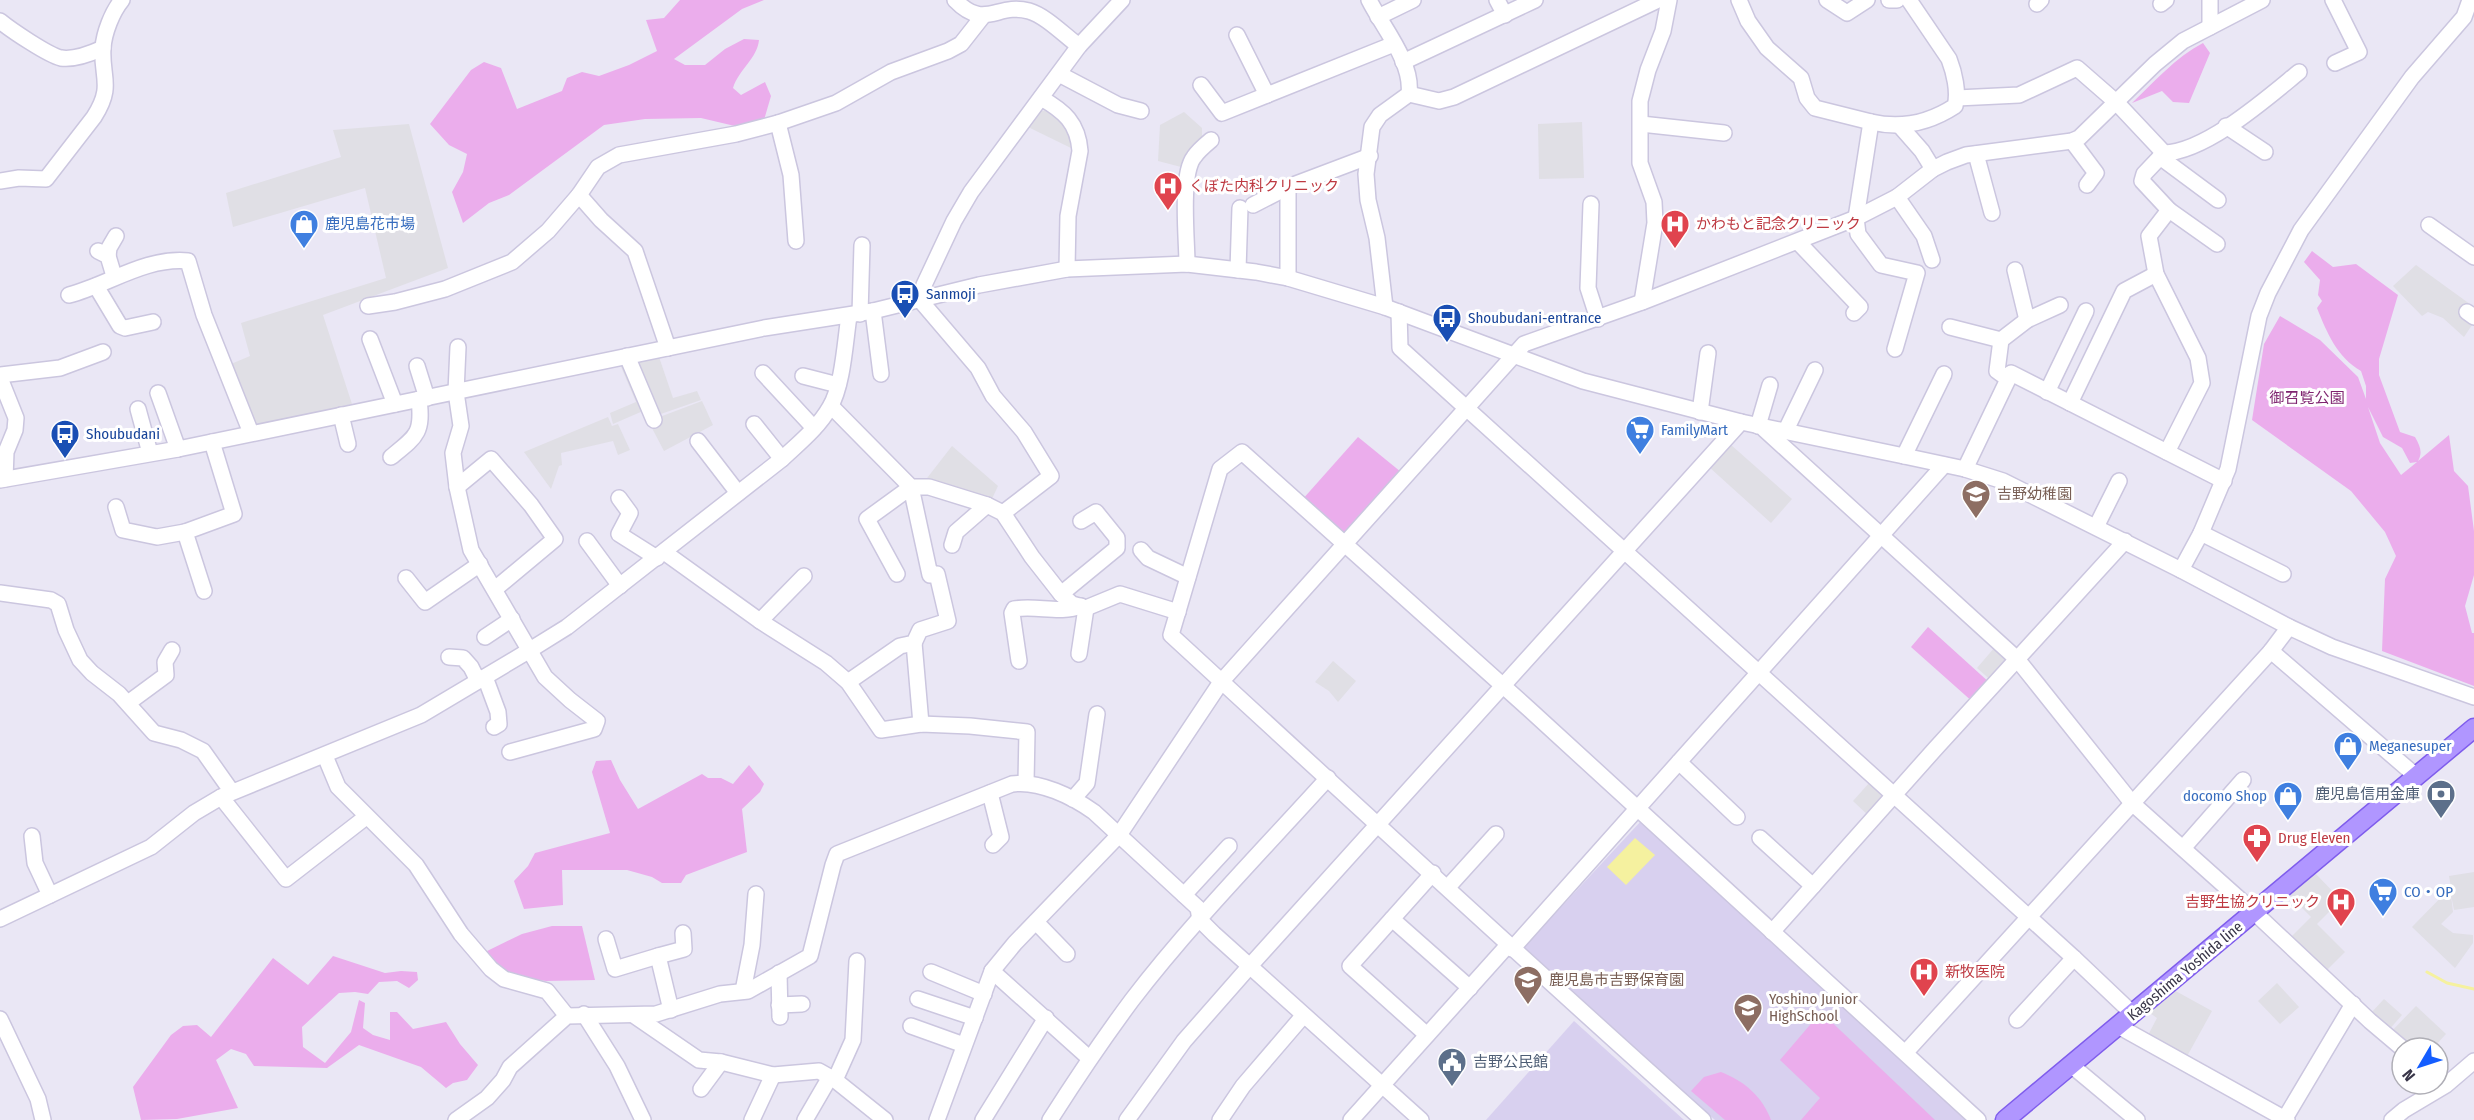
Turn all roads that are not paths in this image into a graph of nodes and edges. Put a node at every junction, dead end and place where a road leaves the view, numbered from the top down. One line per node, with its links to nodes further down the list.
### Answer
1 (122, 0): 29 (street)
2 (955, 0): 22 (street)
3 (1122, 0): 28 (street)
4 (1369, 0): 23 (street)
5 (1413, 0): 23 (street)
6 (1497, 0): 21 (street)
7 (1535, 0): 21 (street)
8 (1658, 0): 35 (street)
9 (1670, 0): 43 (street)
10 (1739, 0): 41 (street)
11 (1827, 0): 12 (street)
12 (1868, 0)
13 (1889, 0): 14 (street)
14 (1897, 0)
15 (1909, 0): 38 (street)
16 (2210, 0): 25 (street)
17 (2262, 0): 25 (street)
18 (2333, 0): 31 (street)
19 (2470, 0): 143 (street)
20 (1014, 4): 22 (street); 28 (street)
21 (1504, 15): 30 (street)
22 (983, 16): 42 (street)
23 (1378, 17): 27 (street)
24 (0, 21): 29 (street)
25 (2210, 27): 39 (street)
26 (1238, 35): 36 (street)
27 (1394, 44): 30 (street); 36 (street)
28 (1079, 46): 33 (street)
29 (103, 48): 54 (street)
30 (1403, 62): 35 (street)
31 (2335, 63)
32 (2300, 72): 45 (street)
33 (1059, 74): 37 (street); 40 (street)
34 (1201, 85): 36 (street)
35 (1409, 94): 52 (street)
36 (1267, 95)
37 (1041, 98): 73 (street); 81 (street)
38 (1957, 98): 39 (street); 44 (street)
39 (2116, 102): 48 (street); 51 (street)
40 (1141, 111)
41 (1871, 122): 44 (street); 63 (street)
42 (778, 123): 57 (street); 66 (street)
43 (1641, 124): 46 (street); 82 (street)
44 (1900, 126): 53 (street)
45 (2226, 126): 49 (street); 51 (street)
46 (1724, 133)
47 (1211, 140): 72 (street)
48 (2072, 141): 50 (street); 55 (street)
49 (2265, 152)
50 (1976, 154): 53 (street); 62 (street)
51 (2162, 155): 59 (street); 61 (street)
52 (1370, 156): 56 (street); 85 (street)
53 (1933, 169): 58 (street)
54 (0, 181)
55 (2087, 185)
56 (1288, 187): 74 (street); 78 (street)
57 (579, 195): 84 (street); 96 (street)
58 (1897, 197): 63 (street); 71 (street)
59 (2218, 200)
60 (1591, 204): 89 (street)
61 (2169, 210): 68 (street); 76 (street)
62 (1992, 213)
63 (1856, 218): 67 (street); 97 (street)
64 (2429, 225): 70 (street)
65 (116, 236): 77 (street)
66 (796, 241)
67 (1798, 242): 82 (street); 87 (street)
68 (2217, 244)
69 (862, 245): 88 (street)
70 (2474, 257)
71 (1932, 260)
72 (1187, 264): 73 (street); 74 (street)
73 (1067, 269): 81 (street)
74 (1238, 270): 78 (street)
75 (2014, 270): 90 (street)
76 (2156, 274): 116 (street); 134 (street)
77 (114, 276): 79 (street); 129 (street)
78 (1288, 278): 85 (street)
79 (96, 286): 80 (street); 91 (street)
80 (69, 295)
81 (920, 300): 88 (street); 150 (street)
82 (1642, 302): 89 (street)
83 (2061, 305): 90 (street)
84 (368, 306)
85 (1392, 309): 101 (street); 120 (street)
86 (2086, 311): 113 (street)
87 (1854, 313)
88 (861, 314): 96 (street); 105 (street); 110 (street)
89 (1598, 319): 101 (street)
90 (2027, 320): 94 (street)
91 (153, 322)
92 (1950, 327): 94 (street)
93 (370, 339): 117 (street)
94 (2001, 339): 109 (street)
95 (458, 347): 112 (street)
96 (668, 348): 100 (street)
97 (1895, 349)
98 (103, 352): 107 (street)
99 (1708, 353): 121 (street)
100 (627, 356): 112 (street); 123 (street)
101 (1513, 356): 120 (street); 121 (street)
102 (417, 366): 115 (street)
103 (1815, 370): 128 (street)
104 (763, 373): 127 (street)
105 (881, 374)
106 (1944, 374): 136 (street)
107 (0, 376): 141 (street)
108 (803, 376): 110 (street)
109 (2008, 379): 113 (street); 140 (street)
110 (838, 385): 118 (street)
111 (1770, 385): 126 (street)
112 (456, 392): 115 (street); 145 (street)
113 (2047, 392): 116 (street)
114 (158, 393): 133 (street)
115 (423, 398): 117 (street); 137 (street)
116 (2070, 403): 134 (street)
117 (395, 404): 122 (street)
118 (831, 406): 127 (street); 144 (street)
119 (138, 409): 135 (street)
120 (1468, 409): 158 (street); 161 (street)
121 (1700, 412): 124 (street)
122 (341, 415): 129 (street); 132 (street)
123 (654, 420)
124 (1741, 422): 126 (street); 161 (street)
125 (754, 424): 138 (street)
126 (1760, 426): 128 (street); 155 (street)
127 (814, 428): 138 (street)
128 (1785, 432): 136 (street)
129 (251, 434): 131 (street)
130 (698, 441): 146 (street)
131 (212, 442): 133 (street); 153 (street)
132 (348, 444)
133 (178, 449): 135 (street)
134 (2167, 452): 143 (street)
135 (150, 453): 141 (street)
136 (1904, 456): 139 (street)
137 (392, 457)
138 (782, 459): 146 (street)
139 (1944, 465): 140 (street); 155 (street)
140 (1965, 469): 152 (street)
141 (2, 479)
142 (2120, 481): 152 (street)
143 (2224, 481): 154 (street)
144 (911, 487): 148 (street); 165 (street); 181 (street)
145 (458, 488): 163 (street); 171 (street)
146 (738, 494): 162 (street)
147 (620, 498): 162 (street)
148 (987, 505): 150 (street); 159 (street)
149 (116, 507): 153 (street)
150 (1003, 513): 174 (street)
151 (1080, 520): 174 (street)
152 (2096, 527): 157 (street)
153 (185, 532): 172 (street)
154 (2201, 533): 164 (street); 166 (street)
155 (1882, 536): 187 (street); 189 (street)
156 (587, 541): 170 (street)
157 (2125, 541): 164 (street); 187 (street)
158 (1345, 544): 168 (street); 192 (street); 193 (street)
159 (952, 545)
160 (1141, 550): 168 (street)
161 (1624, 552): 189 (street); 193 (street)
162 (661, 555): 170 (street); 178 (street)
163 (480, 564): 169 (street); 171 (street)
164 (2181, 570): 179 (street)
165 (897, 574)
166 (2283, 574)
167 (804, 576): 178 (street)
168 (1188, 576): 176 (street)
169 (406, 578)
170 (620, 586): 183 (street)
171 (495, 589): 177 (street)
172 (204, 591)
173 (0, 593): 195 (street)
174 (1061, 594): 175 (street)
175 (1083, 607): 176 (street); 185 (street); 188 (street)
176 (1178, 612): 192 (street)
177 (512, 619): 180 (street); 183 (street)
178 (760, 621): 191 (street)
179 (2289, 627): 184 (street); 194 (street)
180 (485, 637)
181 (914, 643): 191 (street); 197 (street)
182 (172, 650): 195 (street)
183 (530, 650): 190 (street); 200 (street)
184 (2271, 651): 203 (street); 211 (street)
185 (1079, 654)
186 (449, 657): 190 (street)
187 (2017, 659): 209 (street); 211 (street)
188 (1019, 661)
189 (1759, 673): 202 (street); 209 (street)
190 (481, 679): 198 (street); 201 (street)
191 (848, 682): 197 (street)
192 (1221, 682): 204 (street); 217 (street)
193 (1503, 686): 212 (street); 215 (street)
194 (2474, 697)
195 (128, 703): 208 (street)
196 (1097, 714): 210 (street)
197 (921, 724): 206 (street)
198 (494, 727)
199 (2474, 728): 203 (main road, Kagoshima Yoshida line)
200 (510, 752)
201 (326, 756): 208 (street); 213 (street)
202 (1679, 762): 212 (street); 214 (street)
203 (2416, 776): 229 (main road, Kagoshima Yoshida line)
204 (1328, 778): 215 (street); 233 (street)
205 (2243, 780): 222 (street)
206 (1026, 782): 207 (street); 210 (street)
207 (990, 793): 220 (street); 246 (street)
208 (226, 795): 213 (street); 228 (street)
209 (1894, 796): 224 (street); 230 (street)
210 (1073, 799): 217 (street)
211 (2132, 803): 222 (street); 230 (street)
212 (1638, 809): 235 (street); 238 (street)
213 (366, 817): 256 (street)
214 (1737, 817)
215 (1377, 822): 223 (street); 243 (street)
216 (1496, 834): 225 (street)
217 (1119, 835): 227 (street); 234 (street)
218 (32, 836): 228 (street)
219 (1760, 838): 224 (street)
220 (993, 845)
221 (1229, 846): 227 (street)
222 (2184, 847): 229 (street)
223 (1433, 873): 225 (street); 232 (street)
224 (1813, 886): 235 (street)
225 (1448, 887): 238 (street)
226 (756, 894): 248 (street)
227 (1184, 895): 233 (street)
228 (50, 896): 231 (street)
229 (2255, 913): 252 (street); 255 (main road, Kagoshima Yoshida line)
230 (2028, 918): 241 (street); 268 (street)
231 (0, 919)
232 (1392, 919): 247 (street); 265 (street)
233 (1200, 920): 243 (street); 269 (street)
234 (1036, 922): 239 (street); 244 (street)
235 (1772, 932): 268 (street)
236 (683, 933): 240 (street)
237 (606, 939): 240 (street)
238 (1510, 947): 247 (street); 292 (street)
239 (1067, 954)
240 (658, 956): 253 (street)
241 (2074, 958): 255 (street); 262 (street)
242 (857, 961): 275 (street)
243 (1249, 967): 258 (street); 288 (street)
244 (992, 971): 249 (street); 260 (street)
245 (930, 972): 249 (street)
246 (778, 973): 248 (street); 251 (street)
247 (1470, 988): 265 (street)
248 (743, 991): 253 (street)
249 (984, 994): 259 (street)
250 (918, 999): 259 (street)
251 (802, 1004)
252 (2353, 1004): 266 (street); 296 (street)
253 (671, 1010): 257 (street)
254 (584, 1014): 256 (street); 257 (street); 281 (street)
255 (2133, 1014): 264 (main road, Kagoshima Yoshida line)
256 (567, 1016): 280 (street)
257 (635, 1016): 271 (street)
258 (1303, 1016): 276 (street); 289 (street)
259 (975, 1018): 267 (street)
260 (1046, 1018): 269 (street); 286 (street)
261 (0, 1019): 279 (street)
262 (2017, 1020)
263 (911, 1026): 267 (street)
264 (2118, 1026): 272 (main road, Kagoshima Yoshida line); 296 (street)
265 (1427, 1035): 276 (street)
266 (2390, 1037)
267 (964, 1045): 285 (street)
268 (1906, 1052): 293 (street)
269 (1089, 1058): 287 (street)
270 (2474, 1061): 274 (street)
271 (720, 1062): 273 (street); 277 (street)
272 (2071, 1065): 294 (main road, Kagoshima Yoshida line); 295 (street)
273 (773, 1075): 275 (street); 282 (street)
274 (2450, 1077)
275 (832, 1078): 283 (street); 284 (street)
276 (1383, 1085): 290 (street); 291 (street)
277 (701, 1089)
278 (2423, 1096): 297 (street)
279 (43, 1120)
280 (456, 1120)
281 (643, 1120)
282 (752, 1120)
283 (805, 1120)
284 (885, 1120)
285 (937, 1120)
286 (983, 1120)
287 (1050, 1120)
288 (1127, 1120)
289 (1220, 1120)
290 (1351, 1120)
291 (1421, 1120)
292 (1703, 1120)
293 (1978, 1120)
294 (2005, 1120)
295 (2138, 1120)
296 (2285, 1120)
297 (2392, 1120)

